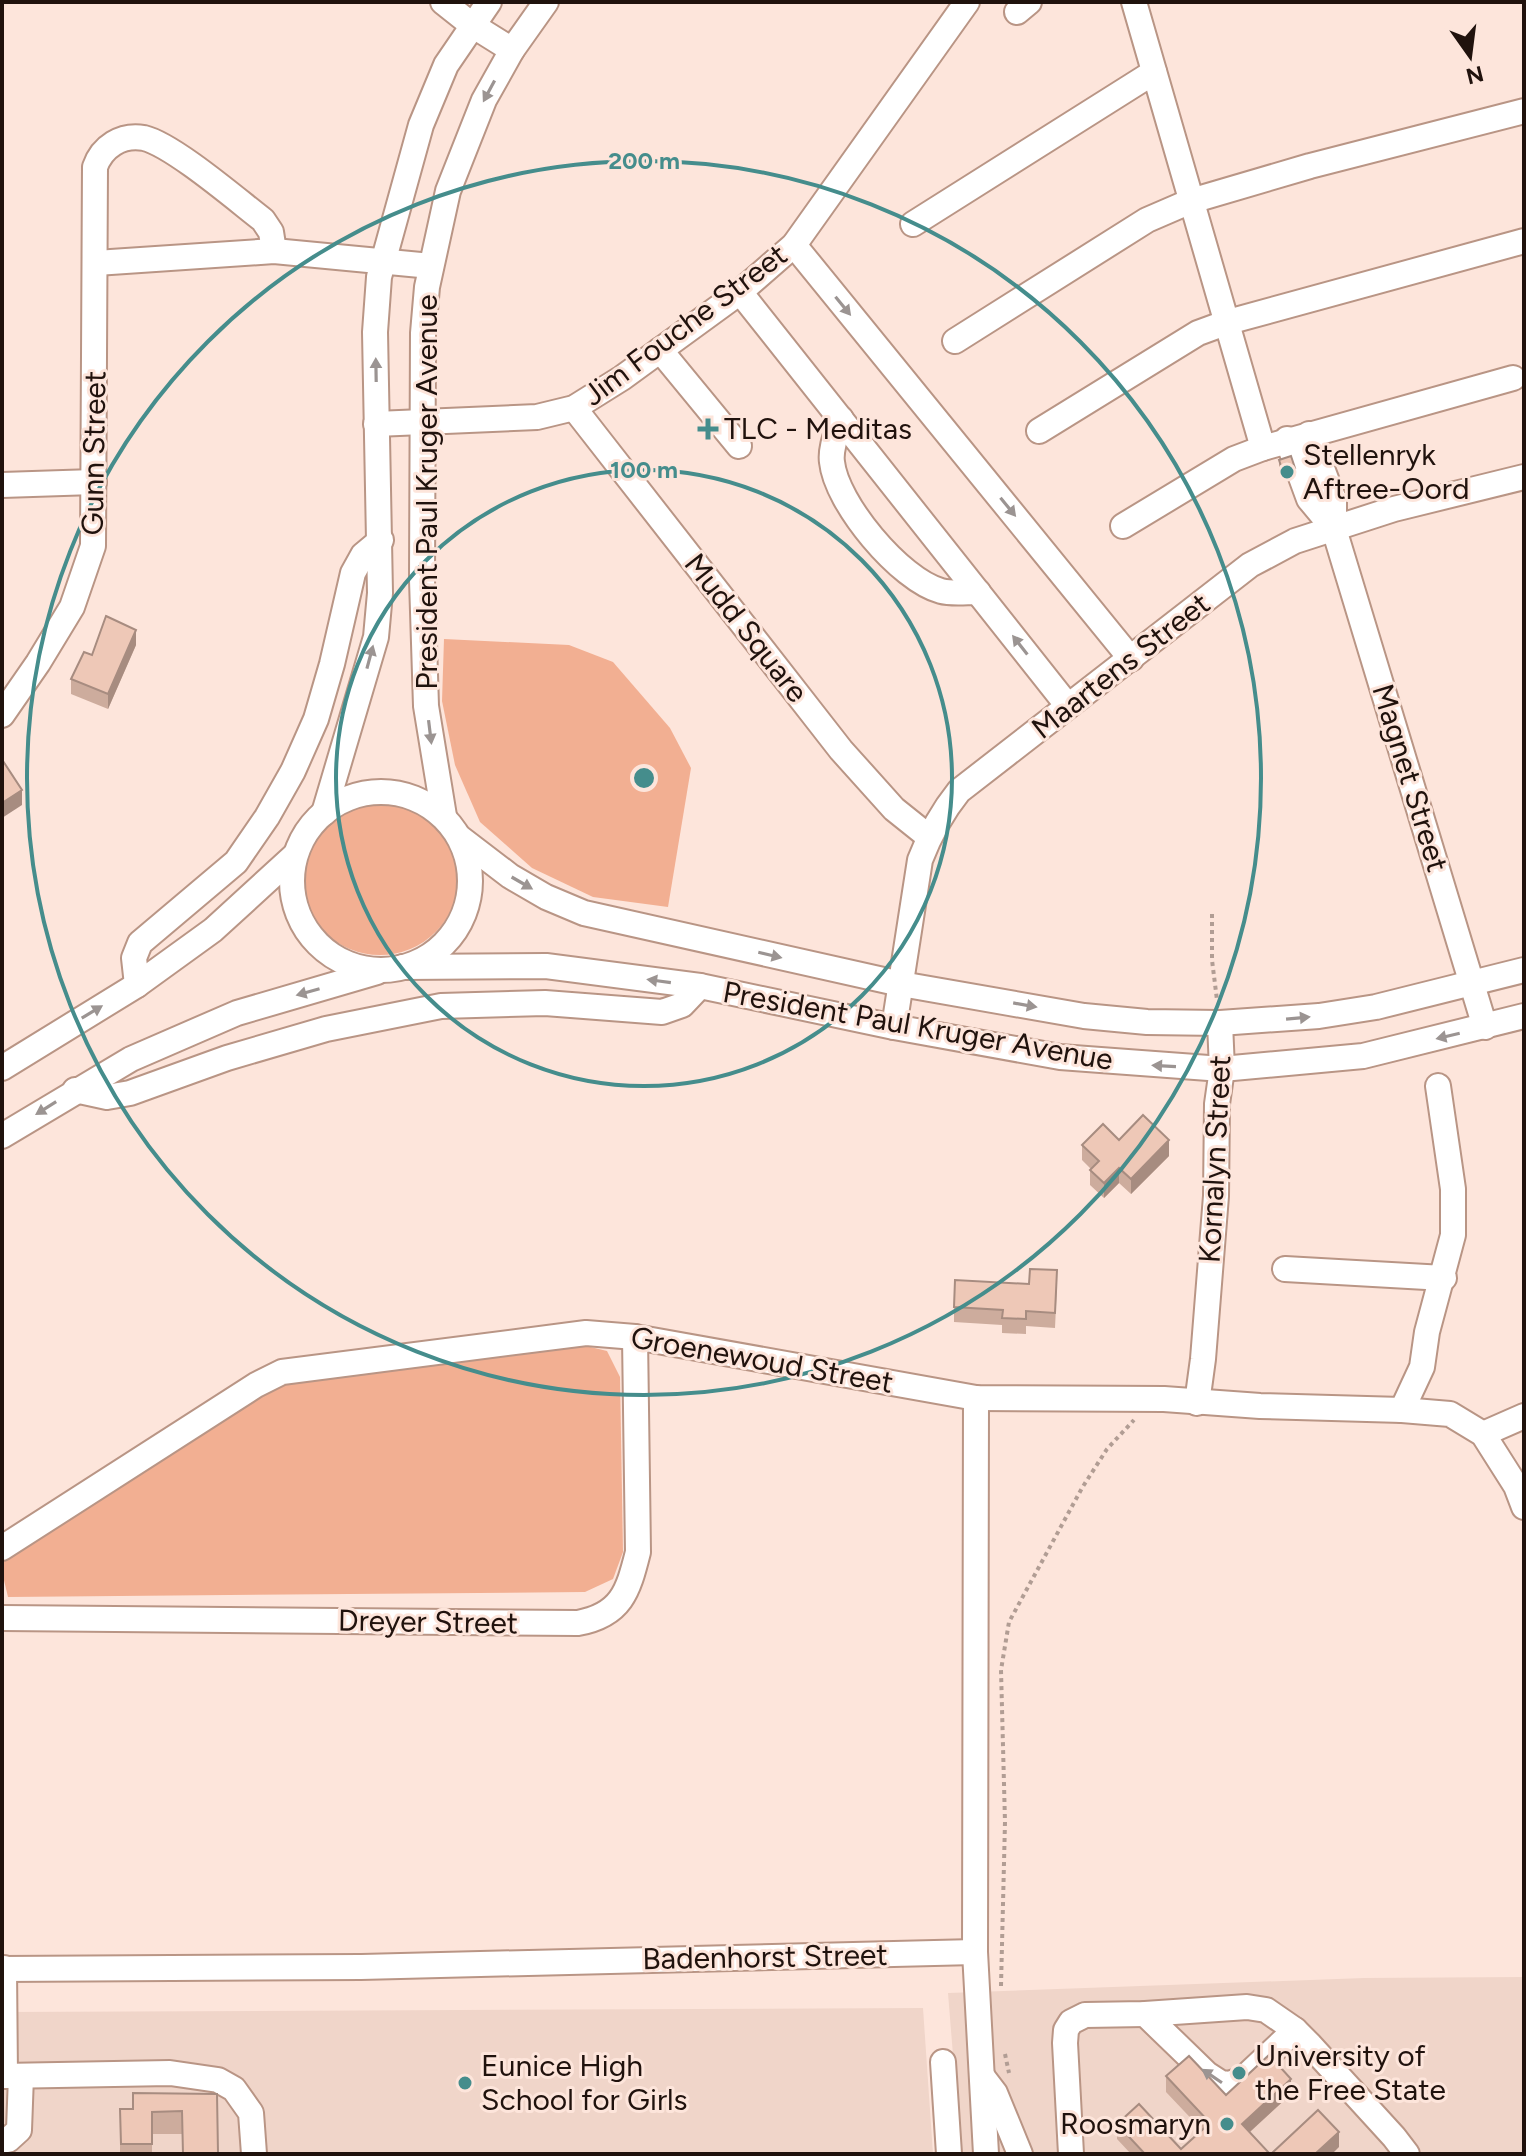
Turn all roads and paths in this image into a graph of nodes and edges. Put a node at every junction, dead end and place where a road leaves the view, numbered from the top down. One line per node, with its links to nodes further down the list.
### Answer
1 (443, 2): 6 (street)
2 (489, 2): 6 (street, President Paul Kruger Avenue)
3 (546, 2): 7 (street, President Paul Kruger Avenue)
4 (967, 2): 13 (street, Jim Fouche Street)
5 (1134, 2): 8 (street)
6 (472, 25): 7 (street); 15 (street, President Paul Kruger Avenue)
7 (512, 50): 17 (street, President Paul Kruger Avenue, one-way to 17)
8 (1154, 72): 10 (street); 11 (street)
9 (1524, 111): 10 (street)
10 (1191, 201): 19 (street); 20 (street)
11 (913, 224)
12 (1524, 241): 19 (street)
13 (794, 245): 18 (street, Jim Fouche Street); 38 (street, one-way to 38)
14 (274, 251): 15 (street); 16 (street); 16 (street, Gunn Street)
15 (382, 261): 17 (street); 26 (street, President Paul Kruger Avenue, one-way to 15)
16 (96, 263): 32 (street, Gunn Street)
17 (431, 266): 25 (street, President Paul Kruger Avenue)
18 (740, 292): 21 (street, Jim Fouche Street); 24 (street)
19 (1228, 322): 27 (street); 30 (street)
20 (955, 341)
21 (660, 350): 23 (street, Jim Fouche Street); 29 (street)
22 (1513, 378): 28 (street)
23 (574, 408): 25 (street, Jim Fouche Street); 44 (street, Mudd Square)
24 (841, 419): 37 (street); 37 (street)
25 (424, 420): 26 (street, Jim Fouche Street); 42 (street, President Paul Kruger Avenue, one-way to 42)
26 (376, 424): 36 (street, President Paul Kruger Avenue)
27 (1039, 431)
28 (1298, 437): 30 (street); 35 (street, Magnet Street)
29 (739, 446)
30 (1263, 448): 34 (street)
31 (1524, 477): 35 (street, Maartens Street)
32 (94, 482): 33 (street); 40 (street, Gunn Street)
33 (2, 485)
34 (1123, 526)
35 (1334, 529): 38 (street, Maartens Street); 50 (street, Magnet Street)
36 (381, 540): 41 (street, President Paul Kruger Avenue, one-way to 36); 51 (street)
37 (978, 592): 39 (street, one-way to 37)
38 (1131, 659): 39 (street, Maartens Street)
39 (1068, 706): 44 (street, Maartens Street)
40 (2, 715)
41 (324, 813): 42 (street); 45 (street)
42 (444, 816): 43 (street)
43 (459, 837): 47 (street); 49 (street, President Paul Kruger Avenue, one-way to 49)
44 (929, 837): 49 (street, Maartens Street)
45 (295, 855): 47 (street); 51 (street)
46 (1212, 914): 54 (path, Kornalyn Street)
47 (393, 969): 52 (street, President Paul Kruger Avenue, one-way to 47); 60 (street, President Paul Kruger Avenue, one-way to 60)
48 (1524, 970): 50 (street, President Paul Kruger Avenue)
49 (901, 984): 54 (street, President Paul Kruger Avenue, one-way to 54); 55 (street, Maartens Street)
50 (1472, 984): 54 (street, President Paul Kruger Avenue, one-way to 50); 56 (street, Magnet Street)
51 (137, 985): 57 (street, one-way to 51)
52 (700, 986): 55 (street, President Paul Kruger Avenue); 60 (street)
53 (1524, 1016): 56 (street, President Paul Kruger Avenue)
54 (1220, 1023): 58 (street, Kornalyn Street)
55 (894, 1027): 58 (street, President Paul Kruger Avenue, one-way to 55)
56 (1485, 1027): 58 (street, President Paul Kruger Avenue, one-way to 58)
57 (2, 1068)
58 (1222, 1069): 69 (street, Kornalyn Street)
59 (1438, 1086): 63 (street)
60 (75, 1090): 61 (street, President Paul Kruger Avenue, one-way to 61)
61 (2, 1136)
62 (1285, 1269): 63 (street)
63 (1444, 1278): 70 (street)
64 (609, 1335): 65 (street, Groenewoud Street); 66 (street, Dreyer Street); 74 (street, Groenewoud Street)
65 (635, 1337): 66 (street, Dreyer Street); 67 (street, Groenewoud Street)
66 (634, 1378): 75 (street, Dreyer Street)
67 (976, 1398): 68 (street, Groenewoud Street); 76 (street)
68 (1152, 1401): 69 (street, Groenewoud Street); 78 (path)
69 (1197, 1403): 70 (street, Groenewoud Street)
70 (1402, 1410): 72 (street, Groenewoud Street)
71 (1524, 1416): 72 (street)
72 (1483, 1434): 73 (street, Groenewoud Street)
73 (1524, 1507)
74 (2, 1548)
75 (3, 1617)
76 (975, 1952): 77 (street, Badenhorst Street); 83 (street)
77 (3, 1968): 84 (street)
78 (1000, 1993)
79 (1145, 2014): 80 (street); 80 (street, one-way to 79); 91 (street)
80 (1295, 2030): 92 (street)
81 (1003, 2047): 85 (path)
82 (943, 2062): 88 (street)
83 (980, 2074): 89 (street); 90 (street)
84 (9, 2076): 86 (street); 87 (street)
85 (1012, 2085)
86 (2, 2140)
87 (254, 2154)
88 (949, 2154)
89 (986, 2154)
90 (1020, 2154)
91 (1071, 2154)
92 (1407, 2154)

